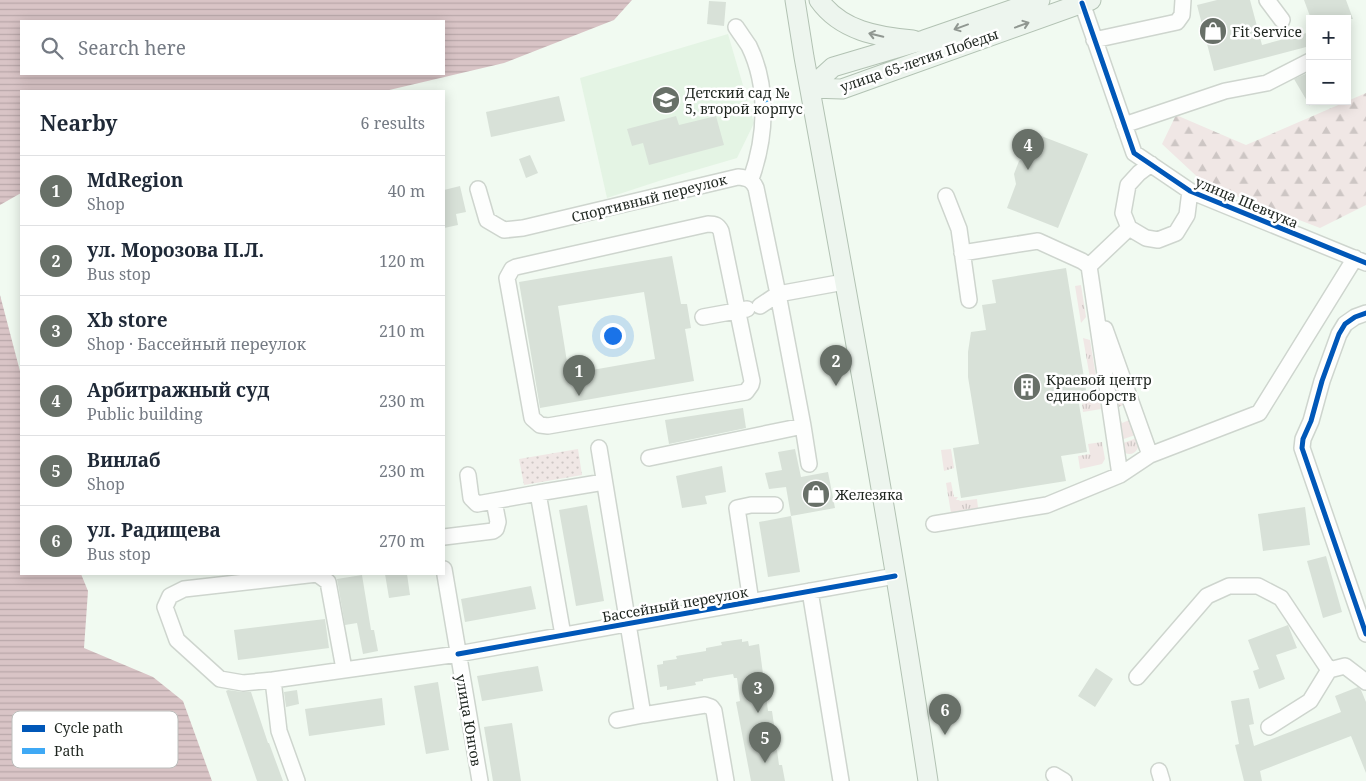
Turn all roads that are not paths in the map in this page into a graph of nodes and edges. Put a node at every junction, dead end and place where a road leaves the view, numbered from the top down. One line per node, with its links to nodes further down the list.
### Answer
1 (795, 0): 12 (main road)
2 (819, 0): 9 (main road, one-way to 2)
3 (1040, 0): 9 (main road, улица 65-летия Победы, one-way to 9)
4 (1183, 0): 10 (street)
5 (1267, 0): 7 (street)
6 (1087, 2): 10 (street, улица Шевчука); 12 (main road, улица 65-летия Победы, one-way to 6)
7 (1282, 20)
8 (736, 27): 15 (street)
9 (924, 40): 12 (main road, улица 65-летия Победы)
10 (1094, 40): 13 (street, улица Шевчука)
11 (1306, 63): 13 (street)
12 (810, 88): 23 (main road)
13 (1124, 125): 14 (street, улица Шевчука)
14 (1151, 164): 17 (street, улица Шевчука); 19 (street)
15 (751, 179): 16 (street, Спортивный переулок); 24 (street)
16 (478, 189)
17 (1190, 191): 19 (street); 21 (street, улица Шевчука)
18 (946, 196): 20 (street)
19 (1129, 228): 22 (street)
20 (962, 253): 22 (street); 25 (street)
21 (1360, 261): 32 (street)
22 (1089, 266): 26 (street)
23 (844, 282): 24 (street); 46 (main road)
24 (778, 294): 27 (street); 30 (street)
25 (969, 300)
26 (1095, 307): 32 (street); 35 (street)
27 (748, 308): 27 (street); 29 (street)
28 (1366, 313): 50 (street)
29 (703, 317)
30 (803, 426): 33 (street); 34 (street)
31 (599, 448): 37 (street)
32 (1150, 456): 35 (street)
33 (649, 458)
34 (809, 464)
35 (1120, 474): 41 (street)
36 (468, 475): 39 (street)
37 (604, 482): 38 (street); 49 (street)
38 (538, 493): 39 (street); 51 (street)
39 (494, 501): 42 (street)
40 (775, 505): 48 (street)
41 (934, 524)
42 (445, 537)
43 (308, 575): 56 (street, Бассейный переулок)
44 (318, 575): 53 (street, Бассейный переулок)
45 (445, 575): 52 (street, улица Юнгов)
46 (895, 576): 47 (street, Бассейный переулок); 65 (main road)
47 (810, 591): 48 (street, Бассейный переулок); 64 (street)
48 (751, 602): 49 (street, Бассейный переулок)
49 (629, 624): 51 (street, Бассейный переулок); 58 (street)
50 (1366, 634)
51 (562, 636): 52 (street, Бассейный переулок)
52 (458, 654): 53 (street, Бассейный переулок); 62 (street, улица Юнгов)
53 (344, 669): 56 (street, Бассейный переулок)
54 (1328, 670): 55 (street); 57 (street); 60 (street)
55 (1137, 678)
56 (273, 680): 61 (street)
57 (1366, 682)
58 (643, 715): 59 (street); 63 (street)
59 (617, 720)
60 (1269, 727)
61 (297, 781)
62 (480, 781)
63 (726, 781)
64 (841, 781)
65 (928, 781)

